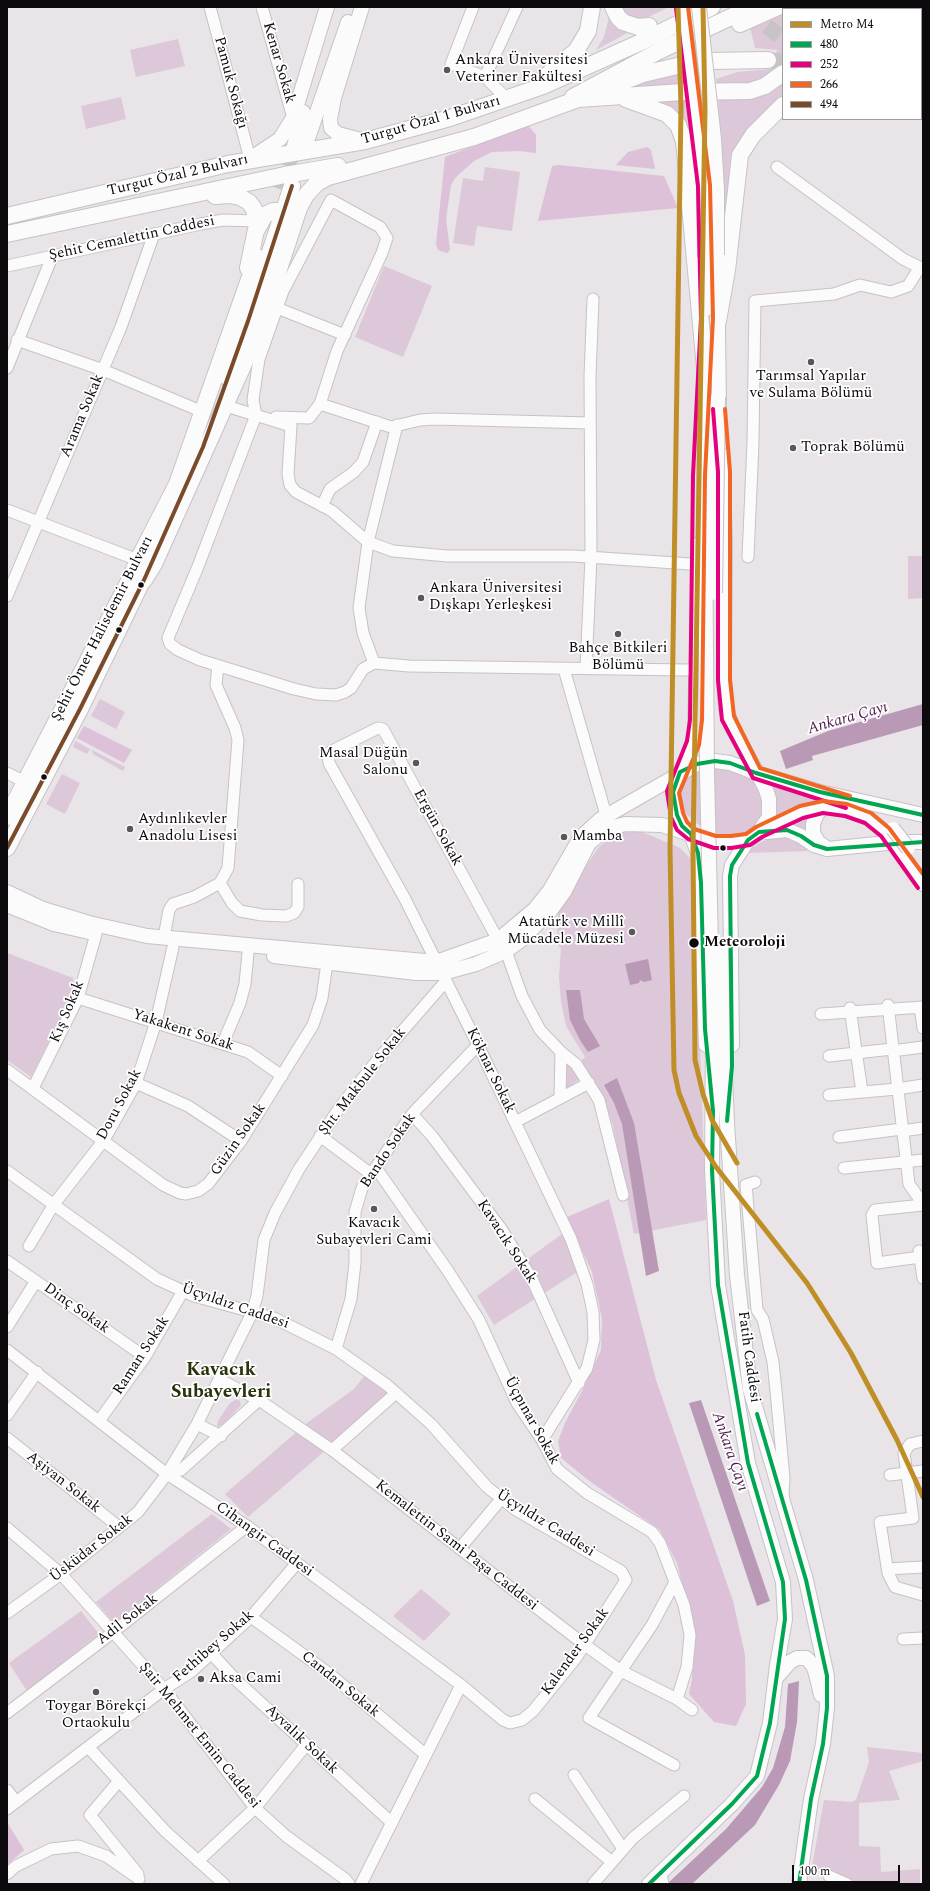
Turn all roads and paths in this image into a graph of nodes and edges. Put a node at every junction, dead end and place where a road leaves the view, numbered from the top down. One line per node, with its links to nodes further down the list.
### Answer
1 (210, 7): 34 (street, Pamuk Sokağı)
2 (262, 7): 31 (street, Kenar Sokak)
3 (327, 7): 31 (main road)
4 (336, 7): 33 (main road)
5 (353, 7): 33 (main road)
6 (362, 7): 32 (main road)
7 (473, 7): 23 (street)
8 (517, 7): 23 (street)
9 (592, 7): 24 (highway)
10 (602, 7): 24 (highway)
11 (613, 7): 18 (highway)
12 (682, 7): 58 (main road, Fatih Caddesi, bridge)
13 (690, 7): 18 (highway)
14 (699, 7): 54 (main road, Fatih Caddesi, bridge)
15 (712, 7): 21 (highway, Turgut Özal 1 Bulvarı)
16 (752, 7): 19 (highway, Turgut Özal 1 Bulvarı)
17 (778, 7): 19 (highway, Turgut Özal 1 Bulvarı)
18 (649, 26): 21 (highway)
19 (661, 50): 29 (highway, Turgut Özal 1 Bulvarı)
20 (768, 60): 28 (highway)
21 (580, 69): 25 (highway, Turgut Özal 1 Bulvarı)
22 (782, 74): 26 (highway)
23 (486, 76): 27 (street)
24 (546, 77): 25 (highway)
25 (522, 94): 27 (highway, Turgut Özal 1 Bulvarı)
26 (612, 96): 28 (highway); 58 (highway)
27 (507, 99): 32 (highway, Turgut Özal 1 Bulvarı)
28 (578, 99): 29 (highway)
29 (559, 105): 36 (highway, Turgut Özal 1 Bulvarı); 50 (highway)
30 (782, 106): 54 (highway)
31 (293, 118): 34 (main road)
32 (365, 141): 33 (highway, Turgut Özal 1 Bulvarı)
33 (300, 147): 34 (highway, Turgut Özal 2 Bulvarı)
34 (250, 159): 38 (highway, Turgut Özal 2 Bulvarı)
35 (777, 167): 49 (street)
36 (286, 184): 37 (highway, Turgut Özal 2 Bulvarı); 41 (highway, Şehit Ömer Halisdemir Bulvarı)
37 (152, 203): 40 (highway, Turgut Özal 2 Bulvarı); 43 (highway)
38 (58, 204): 39 (highway, Turgut Özal 2 Bulvarı); 42 (highway, Turgut Özal 2 Bulvarı)
39 (7, 207)
40 (122, 209): 44 (highway, Turgut Özal 2 Bulvarı); 46 (highway, Turgut Özal 2 Bulvarı)
41 (278, 214): 43 (highway); 50 (highway); 53 (highway, Şehit Ömer Halisdemir Bulvarı); 76 (highway, Şehit Ömer Halisdemir Bulvarı)
42 (7, 216)
43 (257, 226): 45 (street, Şehit Cemalettin Caddesi); 53 (highway)
44 (7, 234)
45 (154, 234): 47 (street, Şehit Cemalettin Caddesi); 59 (street, Arama Sokak)
46 (7, 244)
47 (52, 257): 48 (street, Şehit Cemalettin Caddesi); 56 (street)
48 (7, 266)
49 (921, 268): 73 (street)
50 (278, 274): 62 (highway)
51 (593, 299): 66 (street)
52 (277, 308): 55 (street); 55 (street); 64 (street)
53 (238, 315): 63 (highway, Şehit Ömer Halisdemir Bulvarı)
54 (718, 322): 60 (main road, Fatih Caddesi)
55 (345, 335): 61 (street)
56 (17, 340): 57 (street); 59 (street)
57 (7, 368)
58 (705, 368): 60 (main road, Fatih Caddesi)
59 (103, 370): 63 (street); 70 (street, Arama Sokak)
60 (711, 397): 84 (main road, bridge); 86 (main road, bridge); 117 (main road, Fatih Caddesi, bridge)
61 (320, 404): 64 (street); 65 (street)
62 (226, 406): 64 (street); 76 (highway)
63 (203, 412): 74 (highway, Şehit Ömer Halisdemir Bulvarı)
64 (258, 416): 68 (street); 79 (street)
65 (377, 422): 67 (street); 68 (street)
66 (590, 423): 67 (street); 72 (street)
67 (396, 425): 71 (street)
68 (322, 506): 71 (street)
69 (7, 510): 70 (street)
70 (38, 523): 74 (street); 77 (street, Arama Sokak)
71 (368, 542): 72 (street); 78 (street)
72 (591, 557): 75 (street); 81 (street)
73 (748, 557)
74 (138, 560): 87 (highway, Şehit Ömer Halisdemir Bulvarı)
75 (690, 564)
76 (144, 580): 96 (highway, Şehit Ömer Halisdemir Bulvarı)
77 (7, 596)
78 (374, 663): 79 (street); 80 (street)
79 (218, 666): 99 (street)
80 (564, 669): 81 (street); 90 (street)
81 (586, 669): 82 (street)
82 (688, 670)
83 (369, 732): 106 (street, Ergün Sokak); 109 (street, Köknar Sokak)
84 (680, 772): 86 (main road); 90 (main road); 93 (main road)
85 (7, 773): 87 (street)
86 (756, 774): 88 (main road); 94 (main road)
87 (25, 782): 92 (highway, Şehit Ömer Halisdemir Bulvarı)
88 (820, 792): 91 (main road); 95 (main road)
89 (823, 806): 94 (main road); 95 (main road); 97 (main road)
90 (606, 815): 106 (main road)
91 (923, 815)
92 (7, 817)
93 (691, 834): 94 (main road); 106 (main road); 135 (main road)
94 (754, 836): 97 (main road); 138 (main road)
95 (900, 840): 97 (main road); 98 (main road); 101 (main road)
96 (7, 848)
97 (827, 849)
98 (923, 870)
99 (220, 883): 100 (street); 105 (street, Doru Sokak)
100 (298, 884)
101 (923, 884)
102 (7, 892): 105 (main road)
103 (7, 905): 104 (main road)
104 (96, 934): 105 (main road); 110 (street, Kış Sokak)
105 (168, 942): 107 (main road); 109 (main road); 115 (street, Doru Sokak)
106 (502, 945): 109 (main road); 122 (street)
107 (248, 953): 108 (main road); 118 (street)
108 (327, 963): 109 (main road); 126 (street, Güzin Sokak)
109 (442, 972): 119 (street, Köknar Sokak); 141 (street, Şht. Makbule Sokak)
110 (78, 998): 115 (street, Yakakent Sokak); 130 (street, Kış Sokak)
111 (888, 1007): 112 (street); 113 (street); 121 (street)
112 (922, 1007): 116 (street)
113 (850, 1010): 114 (street); 123 (street)
114 (821, 1014)
115 (156, 1022): 118 (street, Yakakent Sokak); 127 (street, Doru Sokak)
116 (923, 1028)
117 (718, 1031): 135 (main road, Fatih Caddesi); 138 (main road, Fatih Caddesi)
118 (223, 1043): 126 (street, Yakakent Sokak)
119 (478, 1045): 136 (street, Bando Sokak); 137 (street, Köknar Sokak)
120 (923, 1047): 121 (street)
121 (892, 1050): 123 (street); 131 (street)
122 (560, 1052): 128 (street); 134 (street)
123 (856, 1053): 124 (street); 132 (street)
124 (829, 1056)
125 (7, 1070): 130 (street, Güzin Sokak)
126 (282, 1076): 144 (street, Güzin Sokak)
127 (136, 1083): 143 (street, Doru Sokak); 144 (street)
128 (589, 1083): 134 (street); 151 (street)
129 (923, 1085): 131 (street)
130 (33, 1088): 143 (street, Güzin Sokak)
131 (897, 1089): 132 (street); 140 (street)
132 (862, 1092): 133 (street)
133 (829, 1095)
134 (560, 1098): 137 (street)
135 (713, 1111): 203 (main road, Fatih Caddesi)
136 (412, 1114): 149 (street, Bando Sokak); 167 (street, Kavacık Sokak)
137 (515, 1122): 167 (street, Köknar Sokak)
138 (727, 1123): 183 (main road, Fatih Caddesi)
139 (923, 1128): 140 (street)
140 (902, 1130): 142 (street); 146 (street)
141 (320, 1136): 149 (street, Üçpınar Sokak); 160 (street, Şht. Makbule Sokak)
142 (839, 1137)
143 (104, 1140): 144 (street, Güzin Sokak); 152 (street, Doru Sokak)
144 (241, 1141)
145 (923, 1160): 146 (street)
146 (906, 1162): 147 (street); 153 (street)
147 (844, 1168)
148 (7, 1171): 152 (street, Üçyıldız Caddesi)
149 (373, 1171): 162 (street, Bando Sokak); 175 (street, Üçpınar Sokak)
150 (756, 1182): 183 (street)
151 (623, 1195)
152 (54, 1204): 154 (street, Doru Sokak); 159 (street, Üçyıldız Caddesi)
153 (923, 1205): 155 (street)
154 (29, 1246)
155 (920, 1257): 157 (street)
156 (7, 1261): 158 (street, Dinç Sokak)
157 (923, 1278)
158 (36, 1281): 161 (street); 164 (street, Dinç Sokak)
159 (183, 1291): 160 (street, Üçyıldız Caddesi); 164 (street, Raman Sokak)
160 (252, 1313): 162 (street, Üçyıldız Caddesi); 166 (street, Şht. Makbule Sokak)
161 (7, 1327)
162 (336, 1349): 168 (street, Üçyıldız Caddesi)
163 (7, 1350): 165 (street, Cihangir Caddesi)
164 (145, 1357): 171 (street, Raman Sokak)
165 (36, 1372): 170 (street); 171 (street, Cihangir Caddesi)
166 (220, 1380): 169 (street, Kemalettin Sami Paşa Caddesi); 172 (street, Şht. Makbule Sokak)
167 (579, 1383): 175 (street, Köknar Sokak)
168 (396, 1393): 177 (street); 182 (street, Üçyıldız Caddesi)
169 (259, 1400): 173 (street); 177 (street, Kemalettin Sami Paşa Caddesi)
170 (7, 1415)
171 (99, 1421): 180 (street, Cihangir Caddesi)
172 (198, 1424): 173 (street); 180 (street, Şht. Makbule Sokak)
173 (221, 1436): 180 (street)
174 (7, 1438): 185 (street, Aşiyan Sokak)
175 (542, 1440): 193 (street, Üçpınar Sokak)
176 (923, 1441): 179 (street)
177 (332, 1450): 187 (street, Kemalettin Sami Paşa Caddesi)
178 (923, 1471): 179 (street)
179 (907, 1473): 181 (street); 190 (street)
180 (167, 1474): 184 (street, Cihangir Caddesi); 185 (street, Üsküdar Sokak)
181 (890, 1475)
182 (502, 1498): 187 (street); 192 (street, Üçyıldız Caddesi)
183 (782, 1499): 210 (main road, Fatih Caddesi)
184 (247, 1526): 188 (street, Cihangir Caddesi); 197 (street, Adil Sokak)
185 (119, 1527): 191 (street, Üsküdar Sokak)
186 (7, 1528): 191 (street, Şair Mehmet Emin Caddesi)
187 (460, 1548): 200 (street, Kemalettin Sami Paşa Caddesi)
188 (297, 1563): 196 (street, Fethibey Sokak); 204 (street, Cihangir Caddesi)
189 (923, 1567): 190 (street)
190 (888, 1569): 194 (street)
191 (61, 1574): 195 (street, Üsküdar Sokak); 197 (street, Şair Mehmet Emin Caddesi)
192 (626, 1580): 200 (street, Kalender Sokak)
193 (675, 1582): 202 (street); 206 (street, Üçpınar Sokak)
194 (923, 1595)
195 (7, 1613)
196 (251, 1617): 201 (street, Fethibey Sokak); 213 (street, Candan Sokak)
197 (112, 1633): 205 (street, Şair Mehmet Emin Caddesi); 208 (street, Adil Sokak)
198 (923, 1638): 199 (street)
199 (904, 1639)
200 (585, 1645): 202 (street, Kemalettin Sami Paşa Caddesi); 209 (street, Kalender Sokak)
201 (212, 1654): 205 (street, Fethibey Sokak); 211 (street, Ayvalık Sokak)
202 (621, 1671): 206 (street, Kemalettin Sami Paşa Caddesi); 214 (street)
203 (776, 1678): 210 (main road); 228 (main road, Fatih Caddesi)
204 (461, 1686): 209 (street, Cihangir Caddesi); 213 (street)
205 (164, 1689): 212 (street, Fethibey Sokak); 221 (street, Şair Mehmet Emin Caddesi)
206 (677, 1699): 207 (street, Kemalettin Sami Paşa Caddesi)
207 (692, 1710)
208 (7, 1713)
209 (522, 1720)
210 (826, 1725): 235 (main road, Fatih Caddesi)
211 (306, 1745): 221 (street); 222 (street, Ayvalık Sokak)
212 (89, 1748): 216 (street); 220 (street, Fethibey Sokak)
213 (426, 1755): 222 (street)
214 (674, 1765)
215 (574, 1775): 223 (street)
216 (119, 1781): 224 (street); 229 (street)
217 (7, 1790): 220 (street)
218 (684, 1796): 223 (street)
219 (535, 1799): 225 (street)
220 (11, 1806)
221 (255, 1808): 224 (street); 231 (street, Şair Mehmet Emin Caddesi)
222 (392, 1823): 232 (street)
223 (623, 1849): 225 (street)
224 (198, 1861): 230 (street)
225 (612, 1862): 233 (street)
226 (7, 1874): 229 (street)
227 (829, 1876): 236 (street)
228 (662, 1879): 234 (main road, Fatih Caddesi)
229 (138, 1881)
230 (224, 1884)
231 (349, 1884)
232 (361, 1884)
233 (593, 1884)
234 (649, 1884)
235 (799, 1884)
236 (847, 1884)

